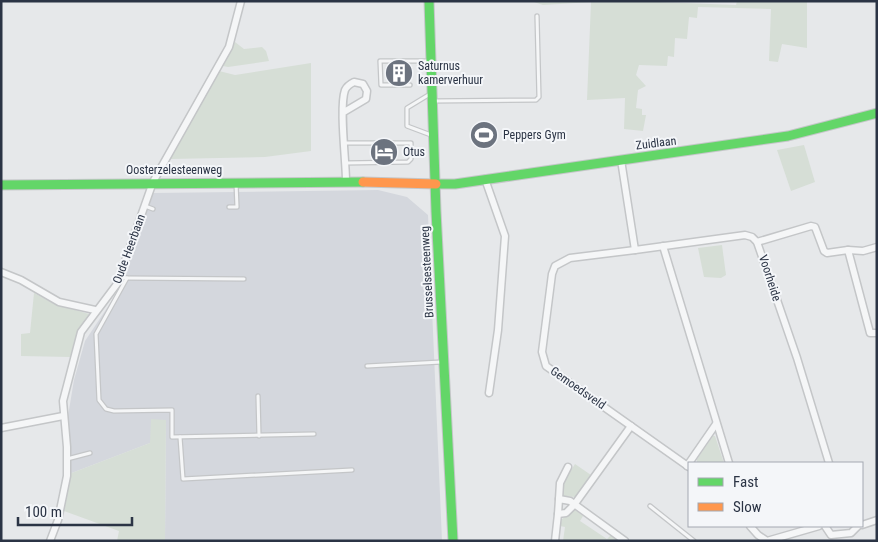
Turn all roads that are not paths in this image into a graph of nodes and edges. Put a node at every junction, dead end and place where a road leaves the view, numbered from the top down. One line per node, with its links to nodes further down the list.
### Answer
1 (241, 1): 15 (street, Oude Heerbaan)
2 (429, 1): 4 (main road, Brusselsesteenweg)
3 (537, 16): 6 (lane)
4 (432, 60): 5 (lane); 6 (main road, Brusselsesteenweg)
5 (410, 85)
6 (433, 97): 9 (main road, Brusselsesteenweg); 9 (lane)
7 (344, 112): 7 (street); 10 (street)
8 (877, 113): 11 (main road, Zuidlaan)
9 (434, 136): 17 (main road, Brusselsesteenweg)
10 (345, 143): 12 (street); 12 (lane)
11 (621, 160): 13 (main road, Zuidlaan); 25 (street)
12 (346, 163): 14 (street)
13 (485, 180): 17 (main road, Zuidlaan); 34 (street)
14 (346, 181): 16 (main road, Oosterzelesteenweg); 17 (main road, Oosterzelesteenweg)
15 (153, 182): 16 (main road, Oosterzelesteenweg); 18 (main road, Oosterzelesteenweg); 19 (street, Oude Heerbaan)
16 (236, 183): 20 (lane)
17 (436, 184): 32 (main road, Brusselsesteenweg)
18 (1, 185)
19 (144, 206): 21 (lane); 28 (street, Oude Heerbaan)
20 (229, 207)
21 (153, 209)
22 (757, 242): 23 (street, Voorheide); 26 (street); 47 (street, Voorheide)
23 (663, 246): 25 (street, Voorheide); 37 (street)
24 (877, 247): 26 (street)
25 (635, 250): 38 (street, Gemoedsveld)
26 (848, 250): 31 (street)
27 (1, 272): 30 (street)
28 (123, 278): 29 (lane); 30 (street, Oude Heerbaan); 42 (lane)
29 (244, 278)
30 (95, 310): 36 (street, Oude Heerbaan)
31 (877, 333)
32 (444, 362): 33 (lane); 62 (main road, Brusselsesteenweg)
33 (367, 366)
34 (490, 392)
35 (258, 396): 41 (lane)
36 (63, 416): 39 (street); 44 (street, Oude Heerbaan)
37 (716, 424): 45 (street, Gemoedsveld); 46 (street)
38 (631, 426): 49 (street, Gemoedsveld); 52 (street)
39 (1, 428)
40 (314, 434): 41 (lane)
41 (259, 436): 42 (lane)
42 (180, 437): 50 (lane)
43 (90, 453): 44 (lane)
44 (67, 459): 61 (street, Oude Heerbaan)
45 (691, 462)
46 (728, 462)
47 (829, 462)
48 (568, 467): 51 (street)
49 (688, 467)
50 (352, 470)
51 (559, 499): 52 (street); 54 (street)
52 (574, 505): 54 (street); 64 (street)
53 (650, 506): 65 (lane)
54 (558, 514): 63 (street)
55 (877, 520): 56 (street)
56 (863, 524)
57 (751, 527): 58 (street)
58 (815, 527)
59 (825, 527): 60 (street)
60 (858, 527)
61 (50, 541)
62 (453, 541)
63 (555, 541)
64 (625, 541)
65 (694, 541)

